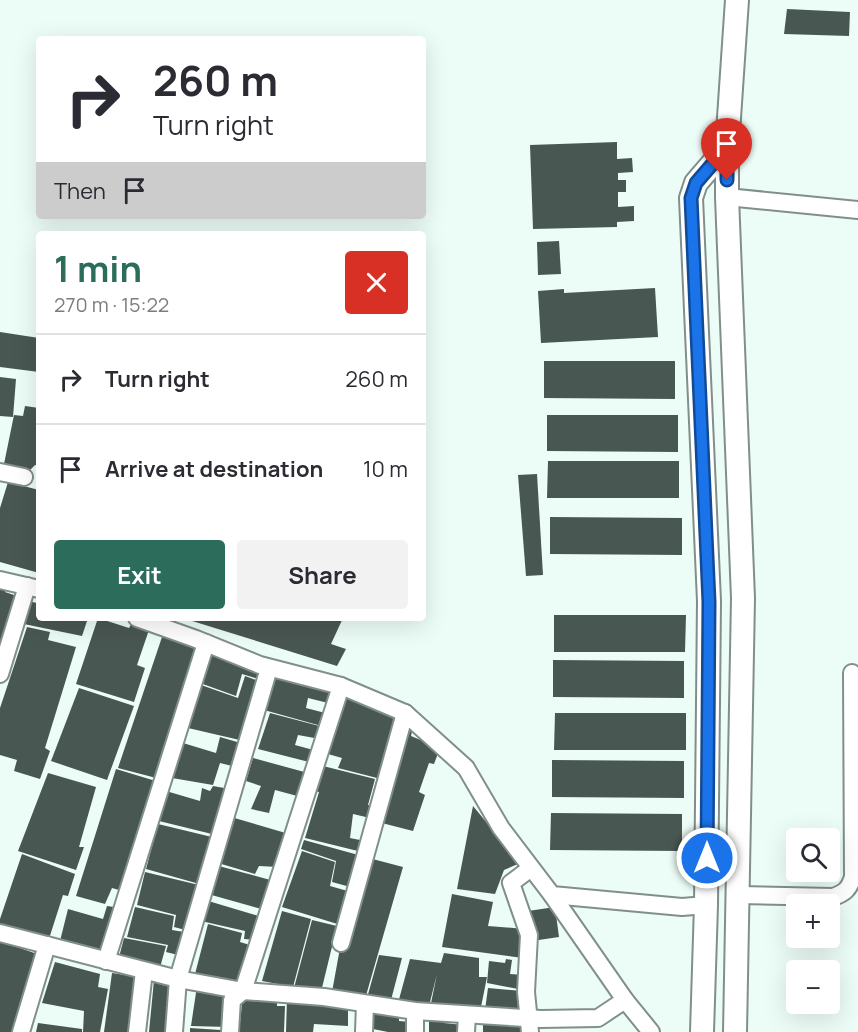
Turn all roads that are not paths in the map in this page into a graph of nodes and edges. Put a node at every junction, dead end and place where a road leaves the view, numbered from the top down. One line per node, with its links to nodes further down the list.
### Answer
1 (737, 0): 2 (main road)
2 (727, 147): 3 (main road); 19 (main road)
3 (727, 197): 4 (street); 18 (main road)
4 (858, 210)
5 (0, 472): 6 (street)
6 (24, 477)
7 (0, 580): 8 (street)
8 (33, 587): 13 (street)
9 (145, 621): 10 (street)
10 (206, 643): 11 (street); 23 (street)
11 (269, 668): 14 (street); 25 (street)
12 (852, 673): 18 (street)
13 (0, 675)
14 (341, 686): 15 (street); 26 (street)
15 (405, 713): 16 (street); 21 (street)
16 (531, 868): 17 (street); 31 (street)
17 (552, 895): 19 (street); 27 (street)
18 (738, 896): 41 (main road)
19 (706, 905): 40 (main road)
20 (0, 933): 22 (street)
21 (341, 944)
22 (47, 945): 23 (street); 32 (street)
23 (106, 961): 24 (street)
24 (144, 971): 25 (street); 33 (street)
25 (178, 980): 26 (street); 34 (street)
26 (243, 991): 28 (street); 35 (street)
27 (625, 1000): 31 (street); 39 (street)
28 (365, 1004): 29 (street); 36 (street)
29 (415, 1011): 30 (street); 37 (street)
30 (467, 1015): 31 (street); 38 (street)
31 (530, 1025)
32 (21, 1032)
33 (137, 1032)
34 (174, 1032)
35 (230, 1032)
36 (364, 1032)
37 (415, 1032)
38 (466, 1032)
39 (651, 1032)
40 (702, 1032)
41 (735, 1032)

